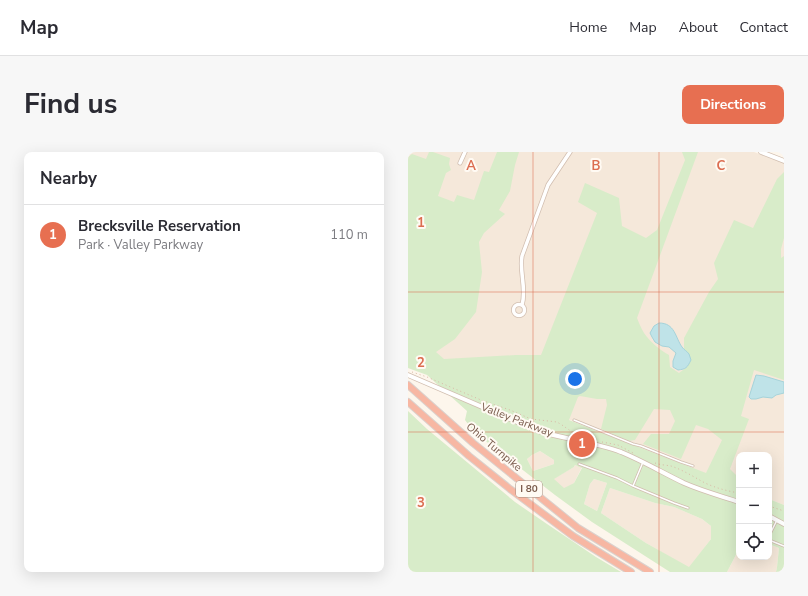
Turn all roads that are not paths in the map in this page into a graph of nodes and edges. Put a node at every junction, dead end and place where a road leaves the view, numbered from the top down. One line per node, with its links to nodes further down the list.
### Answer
1 (465, 152): 5 (street)
2 (570, 152): 6 (street)
3 (761, 152): 4 (street)
4 (784, 161)
5 (460, 163)
6 (522, 305)
7 (408, 375): 11 (street, Valley Parkway)
8 (408, 385): 24 (highway, Ohio Turnpike / I 80)
9 (408, 402): 23 (highway, Ohio Turnpike / I 80)
10 (574, 420): 13 (lane)
11 (643, 462): 14 (lane); 15 (street, Valley Parkway)
12 (579, 464): 14 (lane)
13 (693, 466)
14 (633, 486): 16 (lane)
15 (736, 501)
16 (688, 508)
17 (772, 518): 18 (street)
18 (777, 520): 19 (street); 20 (lane)
19 (784, 524)
20 (772, 530)
21 (772, 541): 22 (lane)
22 (784, 546)
23 (631, 572)
24 (650, 572)

